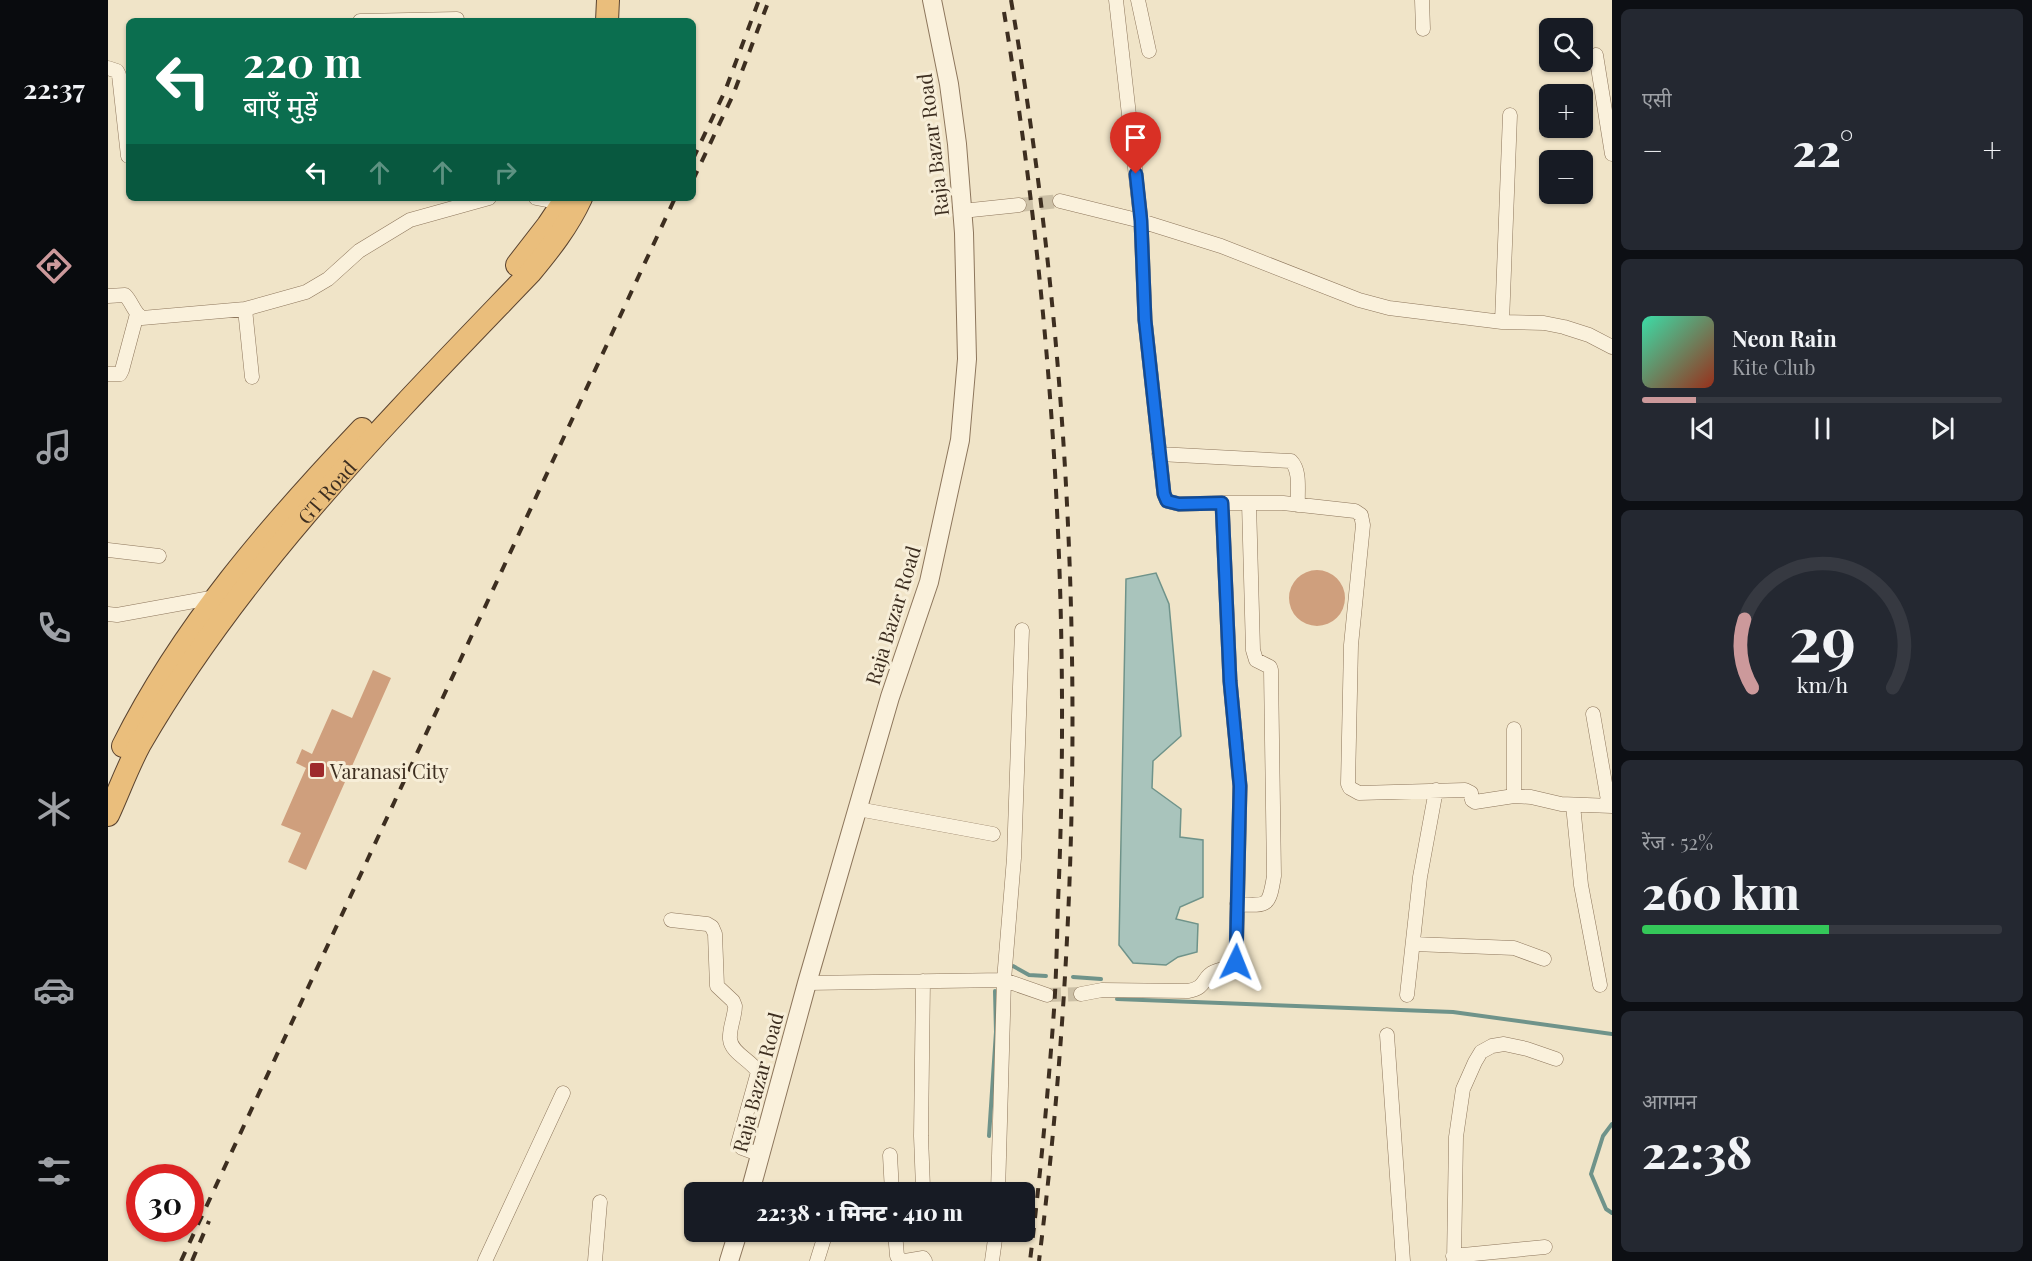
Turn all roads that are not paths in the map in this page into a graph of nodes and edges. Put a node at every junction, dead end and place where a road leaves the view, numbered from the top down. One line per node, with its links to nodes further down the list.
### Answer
1 (608, 0): 7 (highway)
2 (623, 0): 8 (highway)
3 (932, 0): 20 (street, Raja Bazar Road)
4 (1116, 0): 21 (street)
5 (1138, 0): 10 (street)
6 (1422, 0): 9 (street)
7 (607, 18)
8 (623, 18)
9 (1423, 29)
10 (1149, 51)
11 (1596, 55): 15 (street)
12 (108, 68): 14 (street)
13 (1510, 115): 25 (street)
14 (126, 138)
15 (1612, 154)
16 (478, 201): 23 (street)
17 (1060, 201): 21 (street)
18 (571, 202): 35 (highway, GT Road); 46 (highway, GT Road)
19 (1019, 205): 20 (street)
20 (962, 211): 45 (street, Raja Bazar Road)
21 (1141, 221): 25 (street); 29 (street)
22 (108, 296): 24 (street)
23 (245, 309): 24 (street); 28 (street)
24 (137, 314): 27 (street)
25 (1502, 322): 26 (street)
26 (1612, 347)
27 (108, 374)
28 (252, 376)
29 (1159, 454): 30 (street); 32 (street)
30 (1222, 503): 31 (street); 48 (street)
31 (1249, 503): 32 (street); 48 (street)
32 (1298, 505): 41 (street)
33 (108, 550): 34 (street)
34 (159, 556)
35 (216, 597): 36 (street); 40 (highway, GT Road)
36 (108, 614)
37 (1022, 630): 52 (street)
38 (1593, 714): 44 (street)
39 (1514, 729): 42 (street)
40 (108, 777)
41 (1436, 790): 42 (street); 50 (street)
42 (1514, 796): 43 (street)
43 (1573, 805): 44 (street); 55 (street)
44 (1611, 806)
45 (858, 809): 47 (street); 54 (street, Raja Bazar Road)
46 (108, 814)
47 (993, 834)
48 (1238, 904): 56 (street)
49 (671, 920): 62 (street)
50 (1413, 944): 51 (street); 58 (street)
51 (1544, 959)
52 (1004, 980): 53 (street); 57 (street); 67 (street)
53 (923, 981): 54 (street); 66 (street)
54 (807, 983): 62 (street, Raja Bazar Road)
55 (1600, 986)
56 (1081, 994)
57 (1047, 995)
58 (1407, 995)
59 (1387, 1035): 82 (street)
60 (1556, 1059): 74 (street)
61 (563, 1093): 75 (street)
62 (761, 1155): 64 (street, Raja Bazar Road)
63 (890, 1155): 65 (street)
64 (753, 1182)
65 (891, 1182)
66 (923, 1182)
67 (999, 1182)
68 (600, 1202): 76 (street)
69 (735, 1242): 77 (street)
70 (823, 1242): 78 (street)
71 (896, 1242): 79 (street)
72 (995, 1242): 81 (street)
73 (1545, 1247): 74 (street)
74 (1453, 1259)
75 (485, 1261)
76 (595, 1261)
77 (729, 1261)
78 (817, 1261)
79 (904, 1261): 80 (street)
80 (925, 1261)
81 (992, 1261)
82 (1402, 1261)

